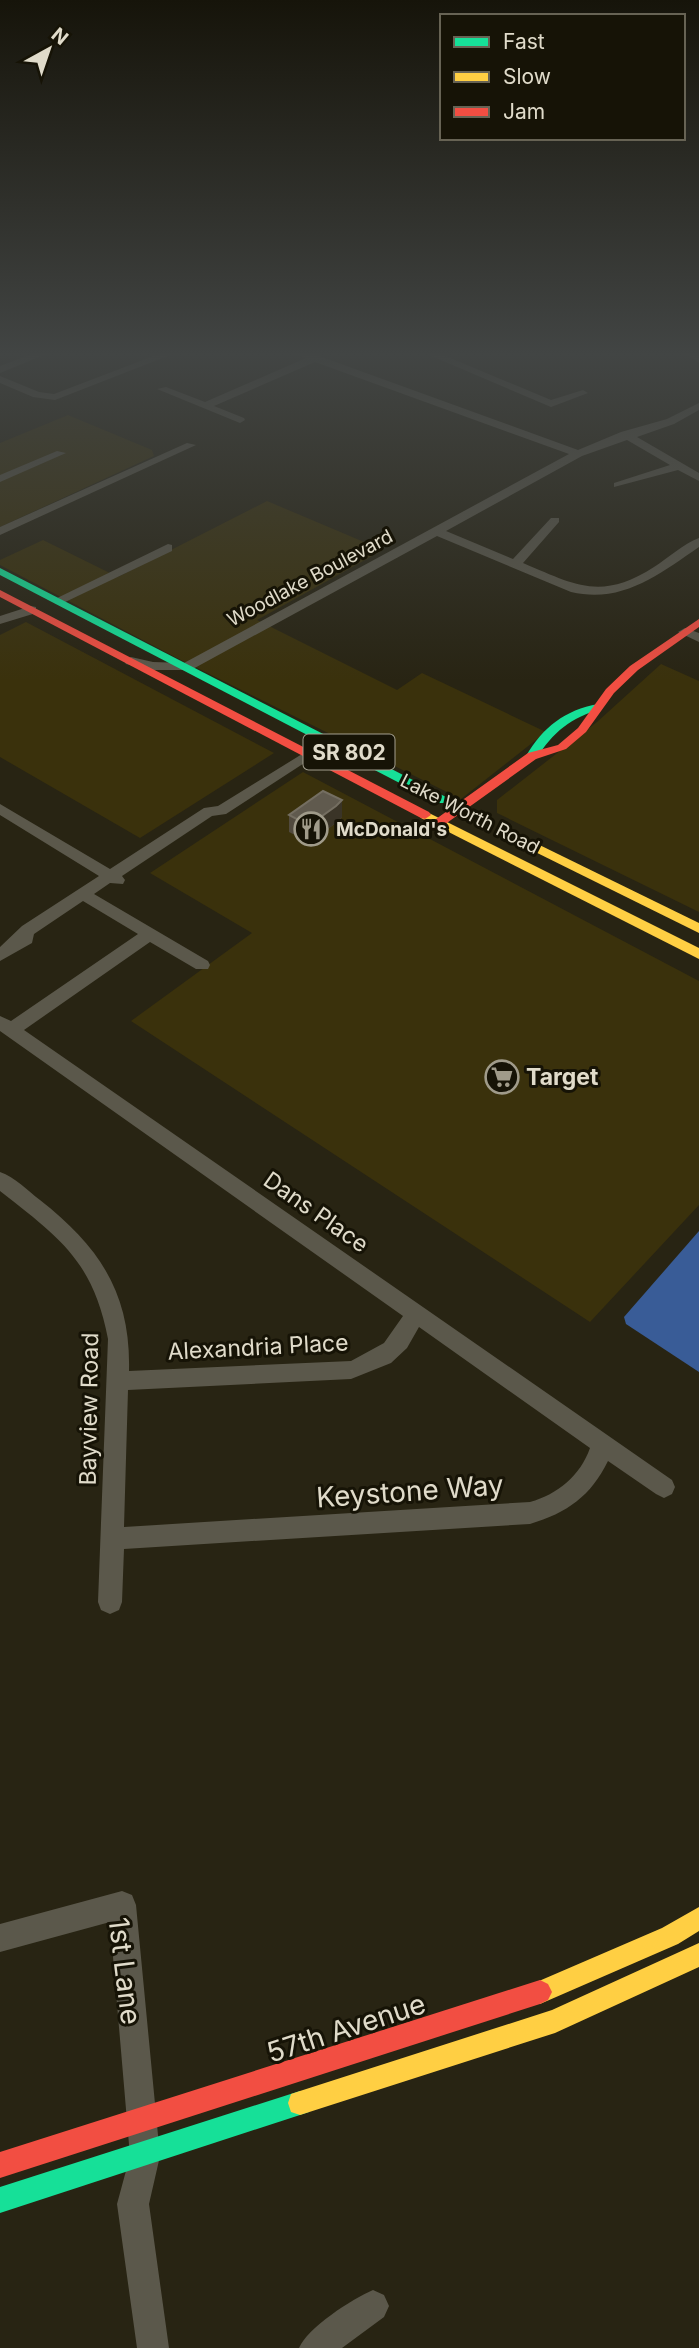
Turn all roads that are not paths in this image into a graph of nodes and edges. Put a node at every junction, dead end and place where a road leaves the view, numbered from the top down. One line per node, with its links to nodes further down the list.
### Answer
1 (42, 462): 7 (street)
2 (154, 462): 10 (street)
3 (564, 462): 11 (street, Woodlake Boulevard)
4 (672, 462): 5 (street)
5 (680, 466): 6 (street); 8 (street)
6 (699, 478)
7 (0, 480)
8 (618, 485)
9 (555, 520): 14 (street)
10 (0, 531)
11 (436, 531): 14 (street); 23 (street, Woodlake Boulevard)
12 (699, 542): 14 (street)
13 (169, 548): 17 (street)
14 (515, 564)
15 (0, 571): 17 (main road, Lake Worth Road / SR 802)
16 (0, 590): 17 (main road); 18 (main road, Lake Worth Road / SR 802)
17 (57, 601): 23 (main road, Lake Worth Road / SR 802)
18 (31, 610): 19 (street); 22 (main road, Lake Worth Road / SR 802)
19 (0, 620)
20 (699, 622): 21 (main road)
21 (692, 635): 25 (main road)
22 (122, 659): 23 (street); 24 (main road, Lake Worth Road / SR 802)
23 (186, 667): 25 (main road, Lake Worth Road / SR 802)
24 (307, 755): 28 (main road, Lake Worth Road / SR 802); 30 (street)
25 (458, 808): 27 (main road, Lake Worth Road / SR 802); 28 (main road)
26 (0, 810): 30 (street)
27 (477, 818)
28 (440, 822): 32 (main road, Lake Worth Road / SR 802)
29 (499, 829): 33 (main road, Lake Worth Road)
30 (115, 879): 31 (street)
31 (88, 897): 35 (street); 36 (street)
32 (620, 914): 37 (main road); 38 (main road, Lake Worth Road / SR 802)
33 (699, 929)
34 (0, 933): 36 (street)
35 (150, 934): 40 (street); 41 (street)
36 (16, 944): 39 (street)
37 (699, 944)
38 (699, 954)
39 (0, 955)
40 (202, 965)
41 (6, 1026): 43 (street, Dans Place)
42 (0, 1180): 44 (street, Bayview Road)
43 (415, 1311): 44 (street, Alexandria Place); 45 (street, Dans Place)
44 (117, 1381): 47 (street, Bayview Road)
45 (603, 1444): 46 (street); 47 (street, Keystone Way)
46 (664, 1487)
47 (112, 1539): 48 (street, Bayview Road)
48 (110, 1602)
49 (699, 1918): 52 (main road, 57th Avenue)
50 (0, 1938): 52 (street, 1st Lane)
51 (699, 1955): 53 (main road)
52 (141, 2122): 53 (street, 1st Lane); 54 (main road, 57th Avenue)
53 (145, 2156): 55 (main road); 57 (street)
54 (0, 2165)
55 (0, 2200)
56 (373, 2305): 58 (street)
57 (153, 2348)
58 (315, 2348)

